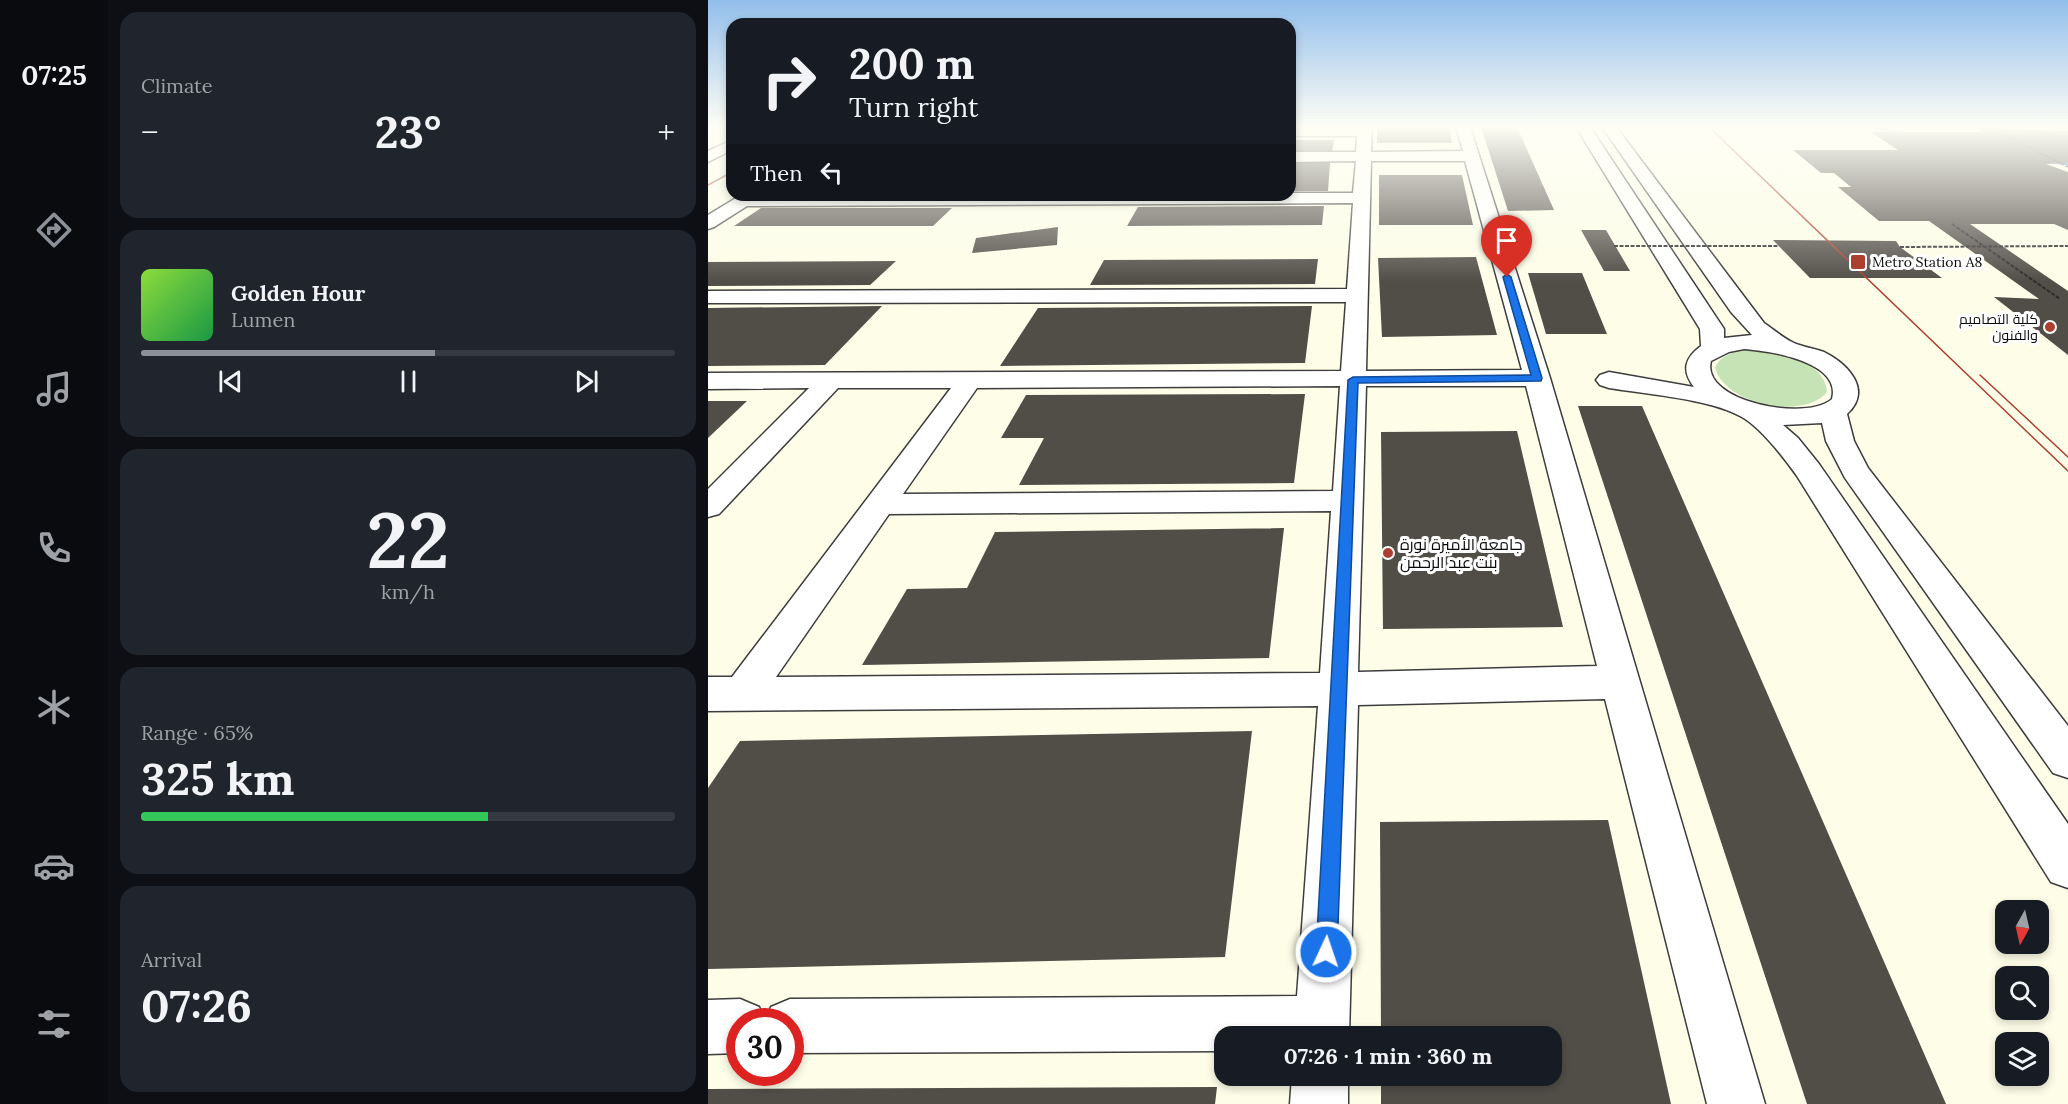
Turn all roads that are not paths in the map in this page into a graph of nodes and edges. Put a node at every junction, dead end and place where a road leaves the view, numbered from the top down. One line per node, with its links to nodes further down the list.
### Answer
1 (1362, 179): 6 (street)
2 (1478, 179): 13 (street)
3 (1616, 179): 12 (street)
4 (1646, 179): 11 (street)
5 (1296, 198): 6 (street)
6 (1361, 198): 9 (street)
7 (743, 201): 8 (street)
8 (708, 223)
9 (1357, 295): 10 (street); 14 (street)
10 (708, 297)
11 (1783, 346): 12 (street); 19 (street)
12 (1706, 353): 18 (street); 18 (street)
13 (1537, 378): 14 (street); 23 (street)
14 (1353, 380): 17 (street); 20 (street)
15 (708, 381): 16 (street)
16 (831, 381): 17 (street); 22 (street)
17 (969, 381): 21 (street)
18 (1739, 406): 19 (street); 27 (street)
19 (1833, 411): 26 (street)
20 (1347, 501): 21 (street); 24 (street)
21 (880, 504): 25 (street)
22 (709, 506)
23 (1620, 682): 24 (street); 35 (street)
24 (1338, 689): 25 (street); 30 (street)
25 (725, 694)
26 (2068, 759)
27 (2068, 865)
28 (726, 1026): 31 (street)
29 (804, 1026): 32 (street)
30 (1323, 1026)
31 (708, 1027)
32 (1214, 1041)
33 (1320, 1086): 34 (street)
34 (1319, 1104)
35 (1736, 1104)

